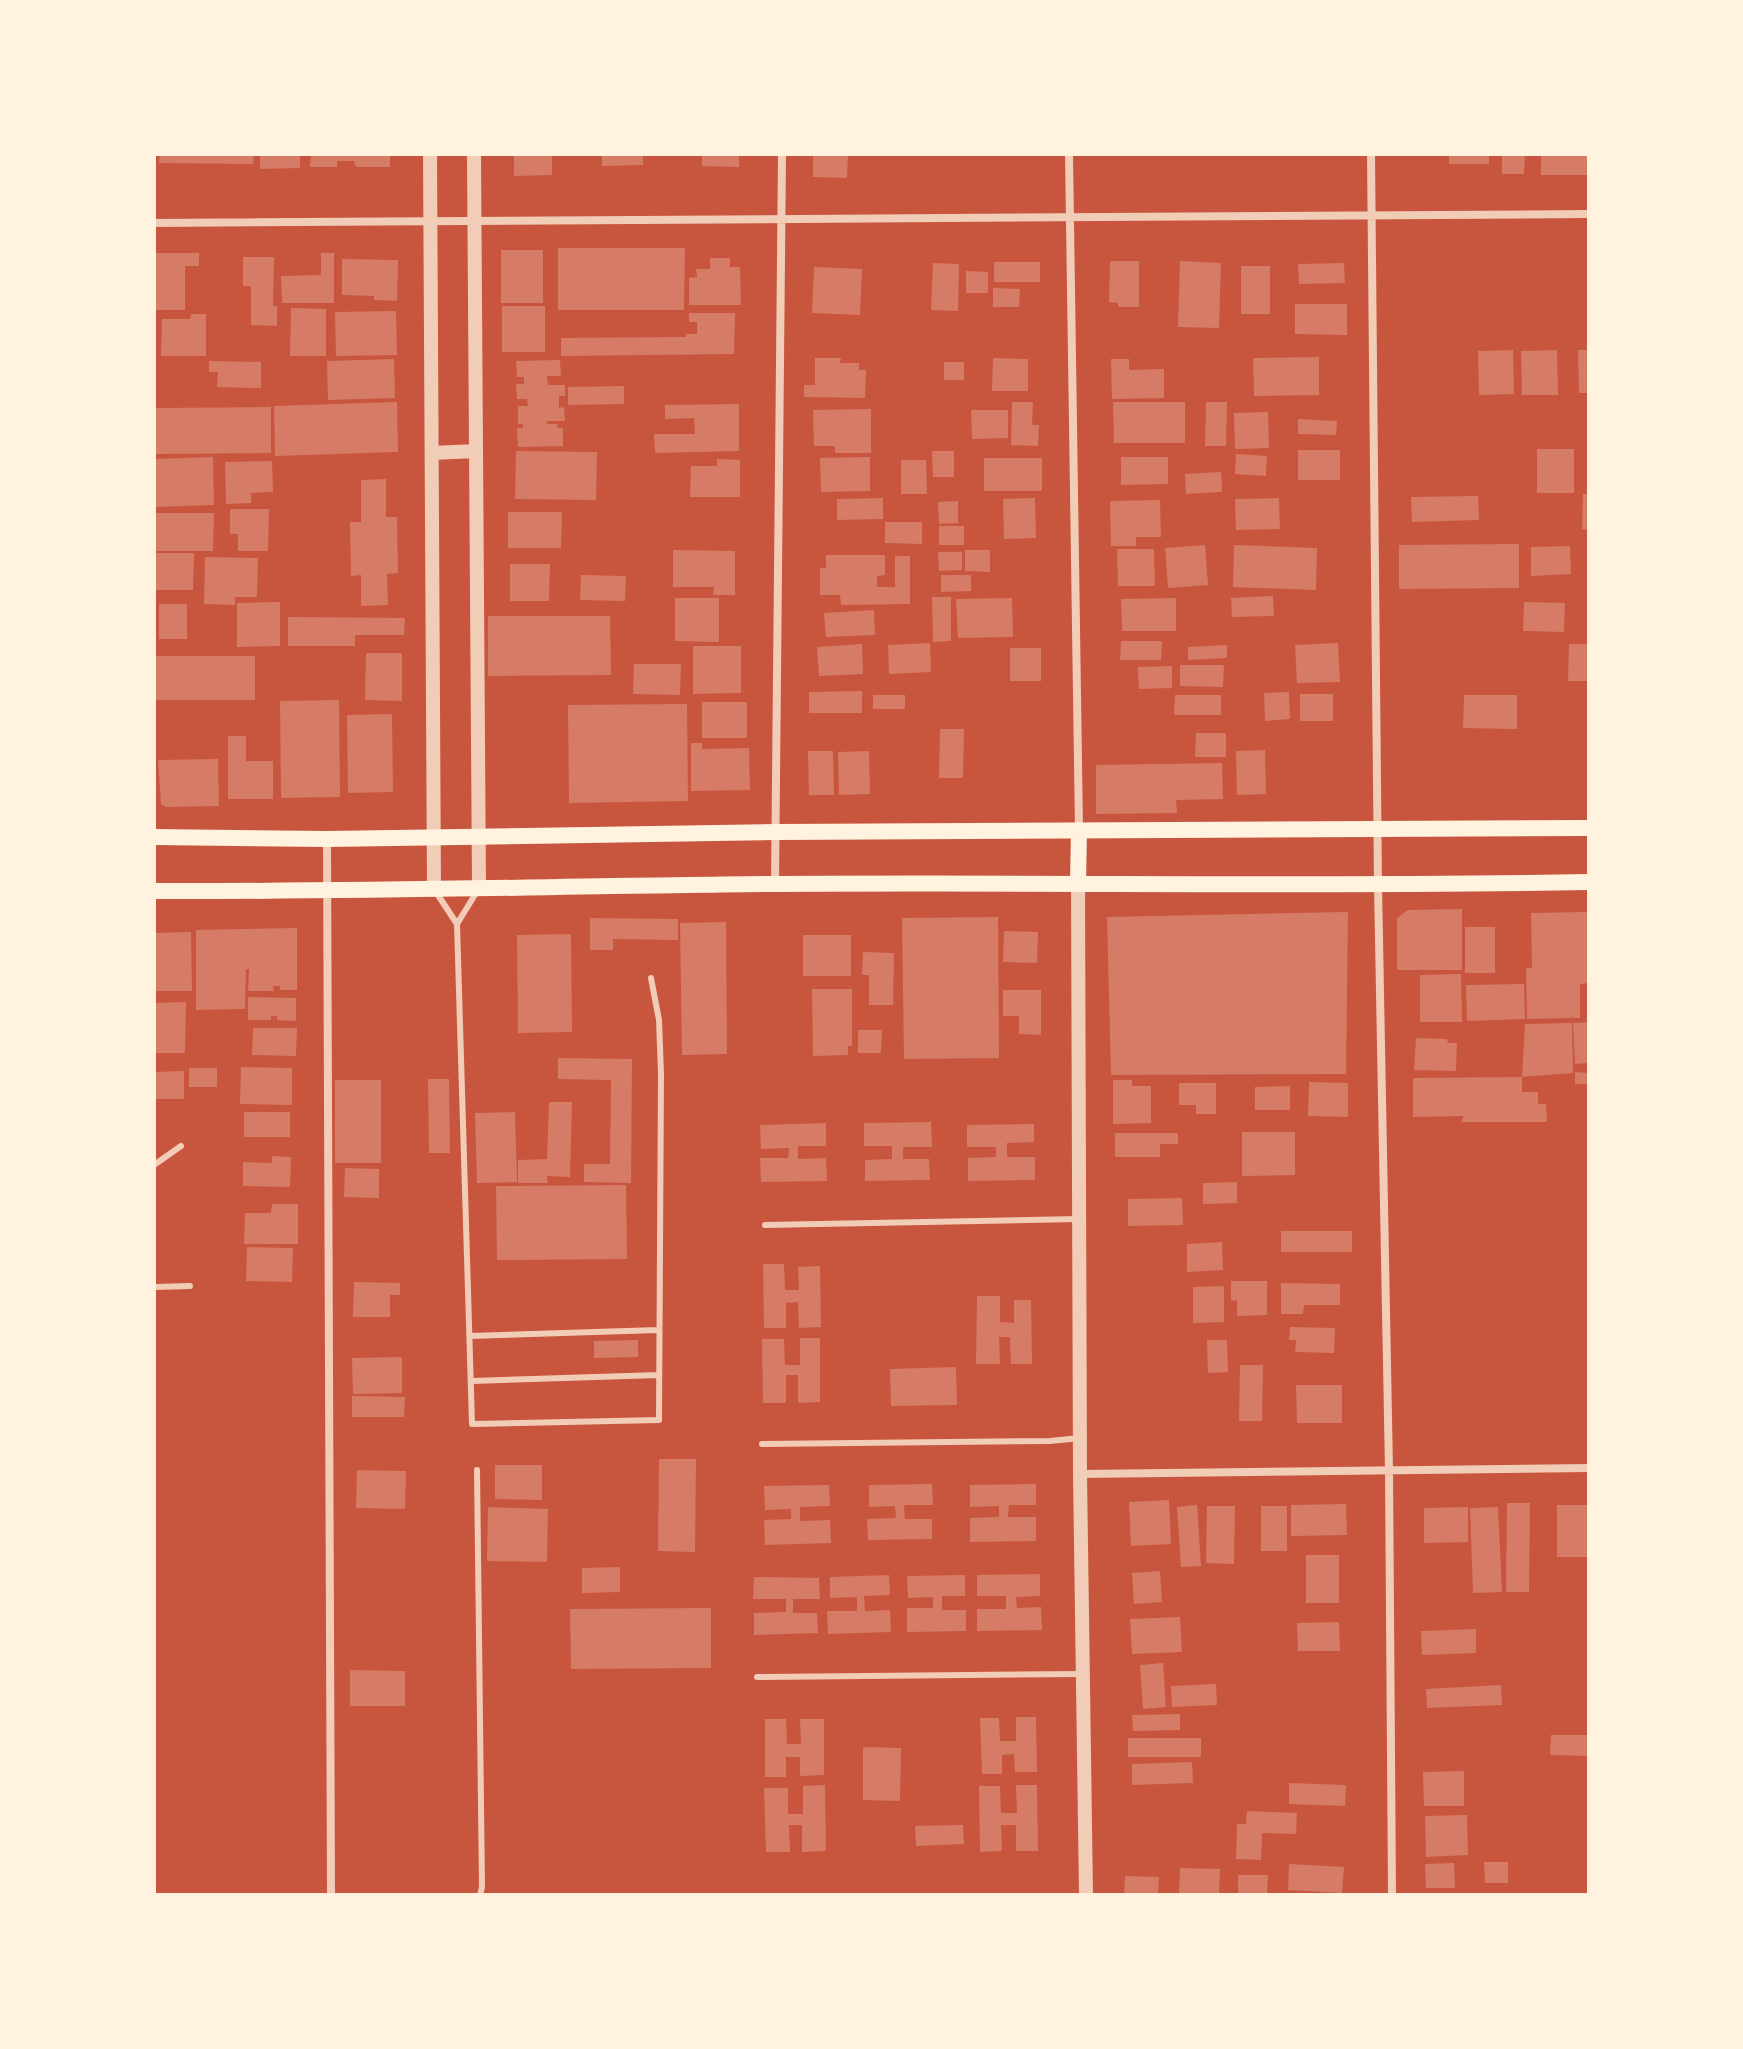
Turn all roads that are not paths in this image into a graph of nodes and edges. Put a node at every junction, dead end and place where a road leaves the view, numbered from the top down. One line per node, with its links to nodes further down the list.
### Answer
1 (430, 154): 10 (street)
2 (474, 154): 11 (street)
3 (782, 154): 9 (street)
4 (1069, 154): 8 (street)
5 (1371, 154): 7 (street)
6 (1589, 214): 7 (street)
7 (1372, 215): 8 (street); 17 (street)
8 (1071, 218): 9 (street); 16 (street)
9 (783, 219): 11 (street); 18 (street)
10 (431, 220): 11 (street); 12 (street); 14 (street)
11 (475, 220): 13 (street)
12 (154, 223)
13 (476, 451): 14 (street); 20 (street)
14 (432, 453): 19 (street)
15 (1589, 828): 17 (main road)
16 (1079, 830): 17 (main road); 18 (main road); 25 (main road)
17 (1379, 831): 26 (street)
18 (776, 832): 20 (main road); 24 (street)
19 (434, 836): 20 (main road); 22 (main road); 28 (street)
20 (479, 836): 27 (street)
21 (154, 837): 22 (main road)
22 (327, 839): 30 (street)
23 (1589, 882): 26 (main road)
24 (775, 884): 25 (main road); 27 (main road)
25 (1078, 884): 26 (main road); 35 (street)
26 (1378, 886): 47 (street)
27 (479, 888): 28 (main road); 31 (lane)
28 (434, 889): 30 (main road); 31 (lane)
29 (154, 891): 30 (main road)
30 (325, 892): 51 (street)
31 (457, 924): 40 (lane)
32 (651, 978): 39 (lane)
33 (181, 1146): 34 (lane)
34 (154, 1165)
35 (1081, 1219): 36 (lane); 43 (street)
36 (765, 1225)
37 (190, 1286): 38 (lane)
38 (154, 1287)
39 (658, 1330): 40 (lane); 41 (lane)
40 (470, 1336): 42 (lane)
41 (659, 1375): 42 (lane); 42 (lane)
42 (472, 1381)
43 (1080, 1438): 44 (lane); 48 (street)
44 (762, 1444)
45 (1589, 1468): 47 (street)
46 (477, 1470): 52 (lane)
47 (1389, 1470): 48 (street); 54 (street)
48 (1080, 1474): 49 (street)
49 (1083, 1674): 50 (lane); 53 (street)
50 (757, 1677)
51 (331, 1895)
52 (480, 1895)
53 (1086, 1895)
54 (1392, 1895)

